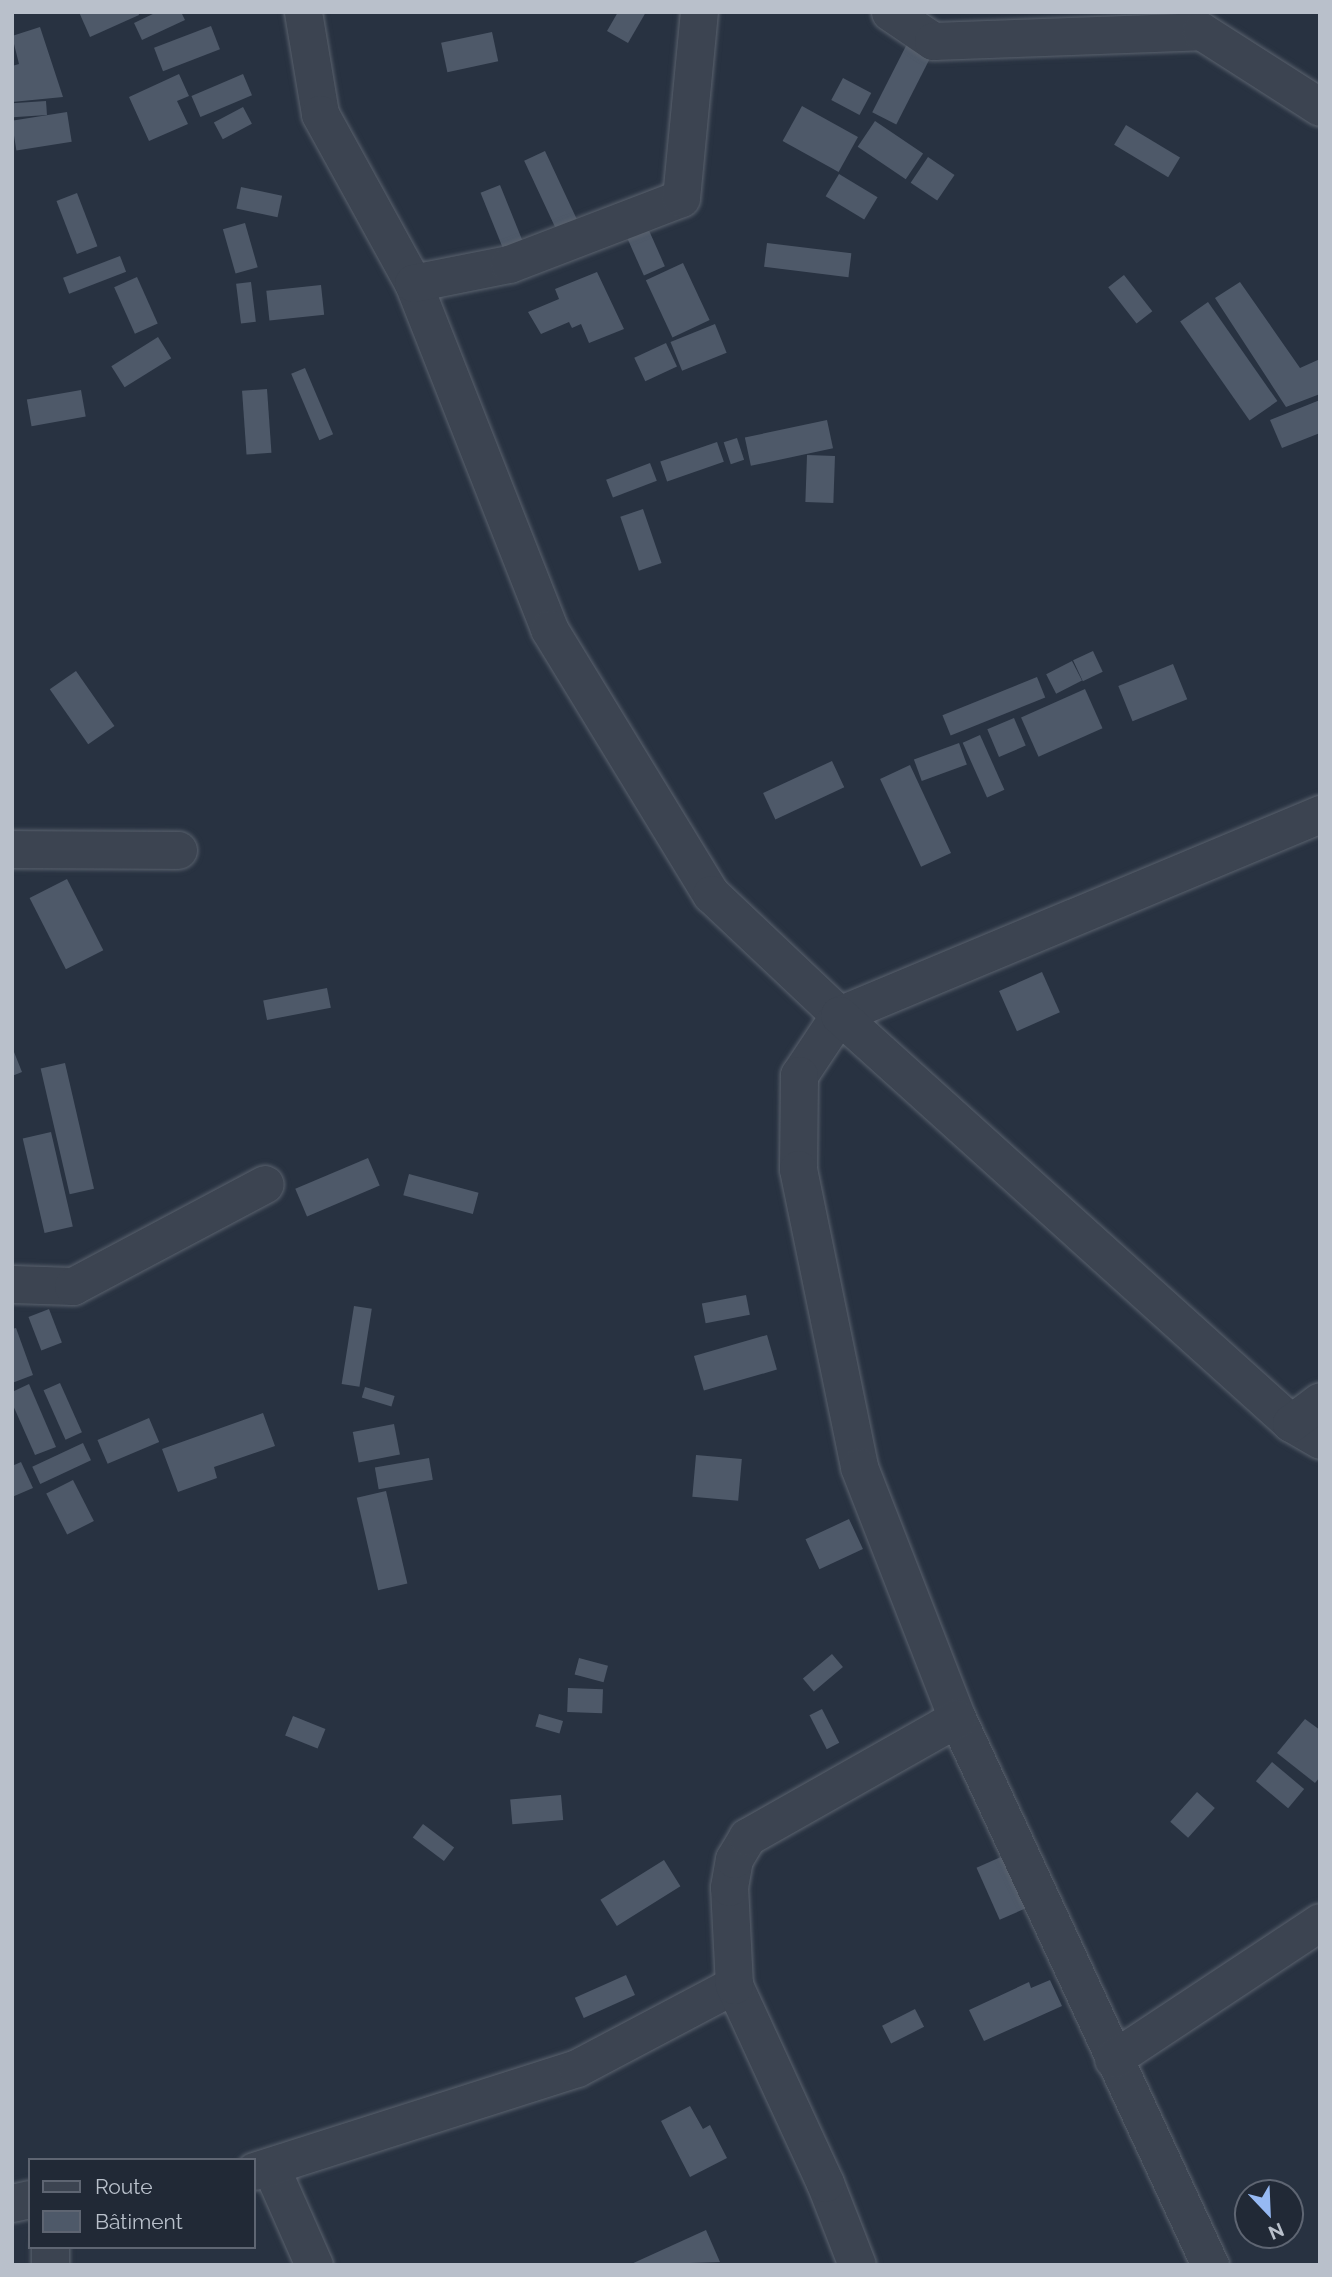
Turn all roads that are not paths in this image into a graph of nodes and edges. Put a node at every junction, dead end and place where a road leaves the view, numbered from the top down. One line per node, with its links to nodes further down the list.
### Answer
1 (303, 12): 5 (street)
2 (699, 12): 5 (street)
3 (890, 12): 4 (street)
4 (1320, 107)
5 (413, 283): 9 (street)
6 (1320, 814): 9 (street)
7 (12, 849): 8 (street)
8 (178, 850)
9 (839, 1015): 13 (street); 14 (street)
10 (265, 1184): 11 (street)
11 (12, 1284)
12 (1320, 1401): 13 (street)
13 (1305, 1432)
14 (957, 1718): 16 (street); 17 (street)
15 (1320, 1922): 17 (street)
16 (734, 1985): 18 (street); 20 (street)
17 (1113, 2059): 21 (street)
18 (262, 2169): 19 (street)
19 (314, 2265)
20 (857, 2265)
21 (1210, 2265)

